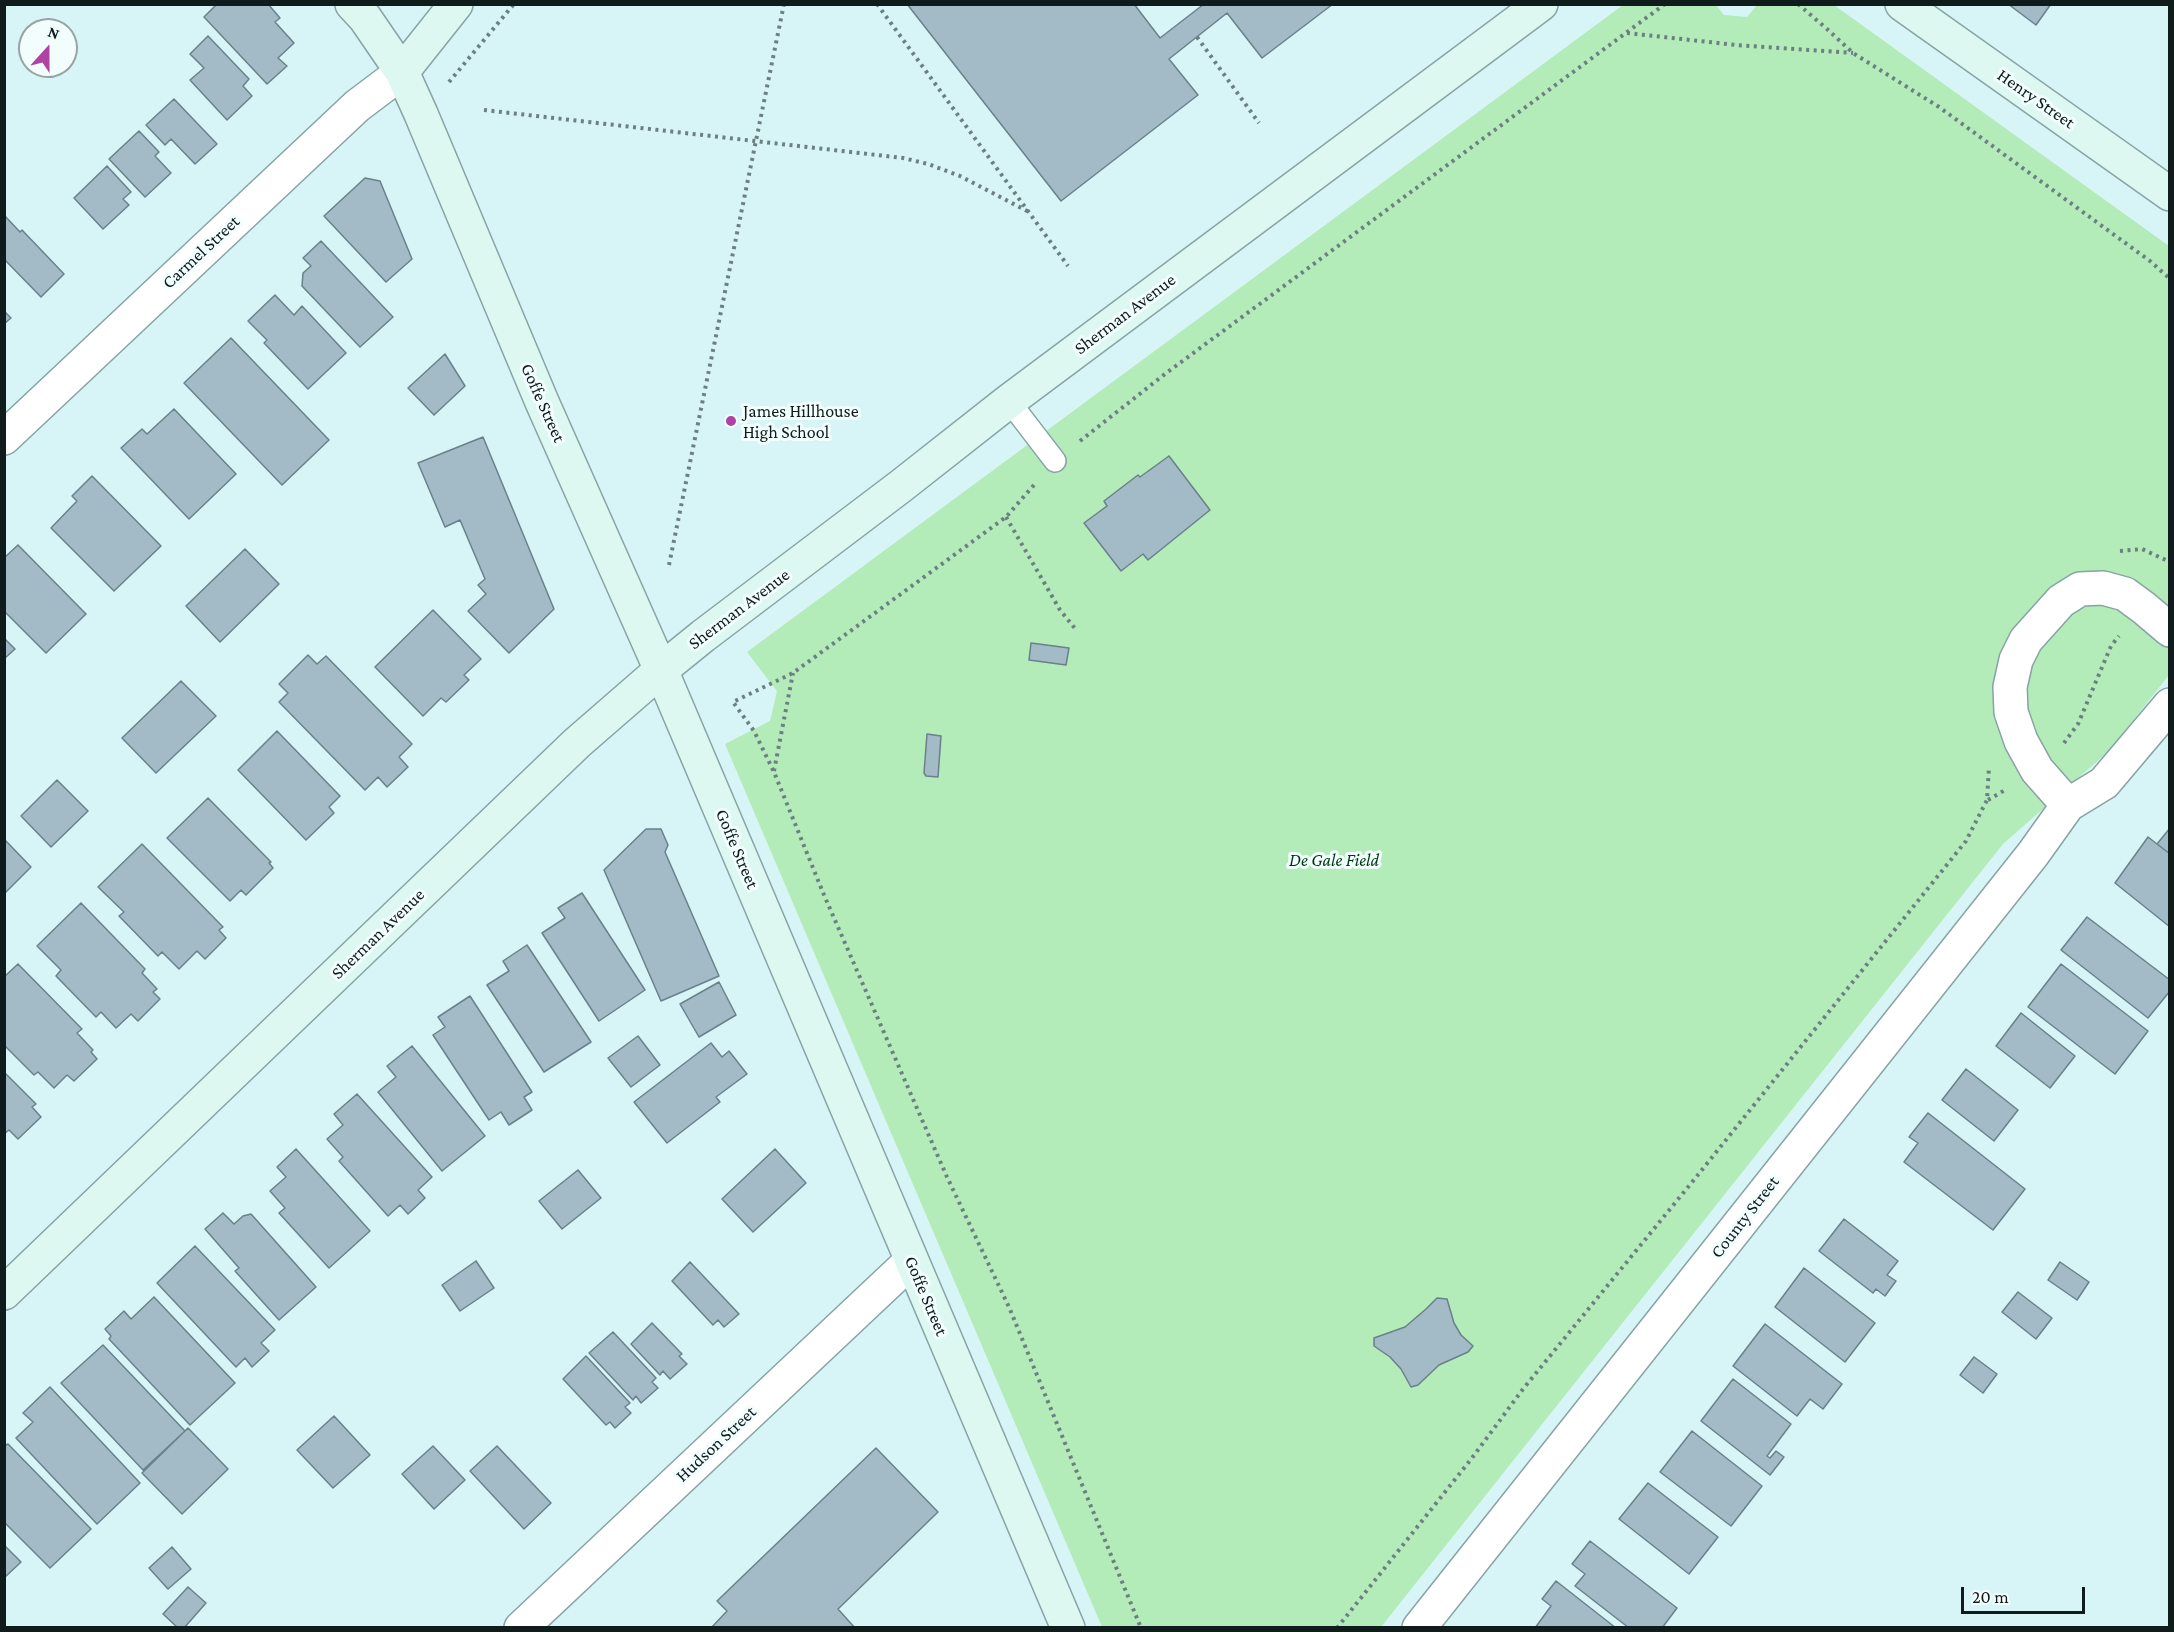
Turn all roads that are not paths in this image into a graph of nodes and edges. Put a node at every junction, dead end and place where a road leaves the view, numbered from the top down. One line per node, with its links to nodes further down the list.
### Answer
1 (352, 4): 5 (main road, Goffe Street)
2 (456, 4): 5 (main road)
3 (1541, 4): 7 (main road, Sherman Avenue)
4 (1902, 4): 6 (main road, Henry Street)
5 (402, 72): 8 (street, Carmel Street); 11 (main road, Goffe Street)
6 (2169, 194)
7 (1009, 401): 9 (lane); 11 (main road, Sherman Avenue)
8 (4, 438)
9 (1055, 461)
10 (2169, 630): 13 (street)
11 (661, 670): 14 (main road, Goffe Street); 15 (main road, Sherman Avenue)
12 (2169, 705): 13 (street, County Street)
13 (2068, 805): 18 (street, County Street)
14 (911, 1261): 16 (street, Hudson Street); 17 (main road, Goffe Street)
15 (4, 1293)
16 (521, 1628)
17 (1068, 1628)
18 (1419, 1628)

